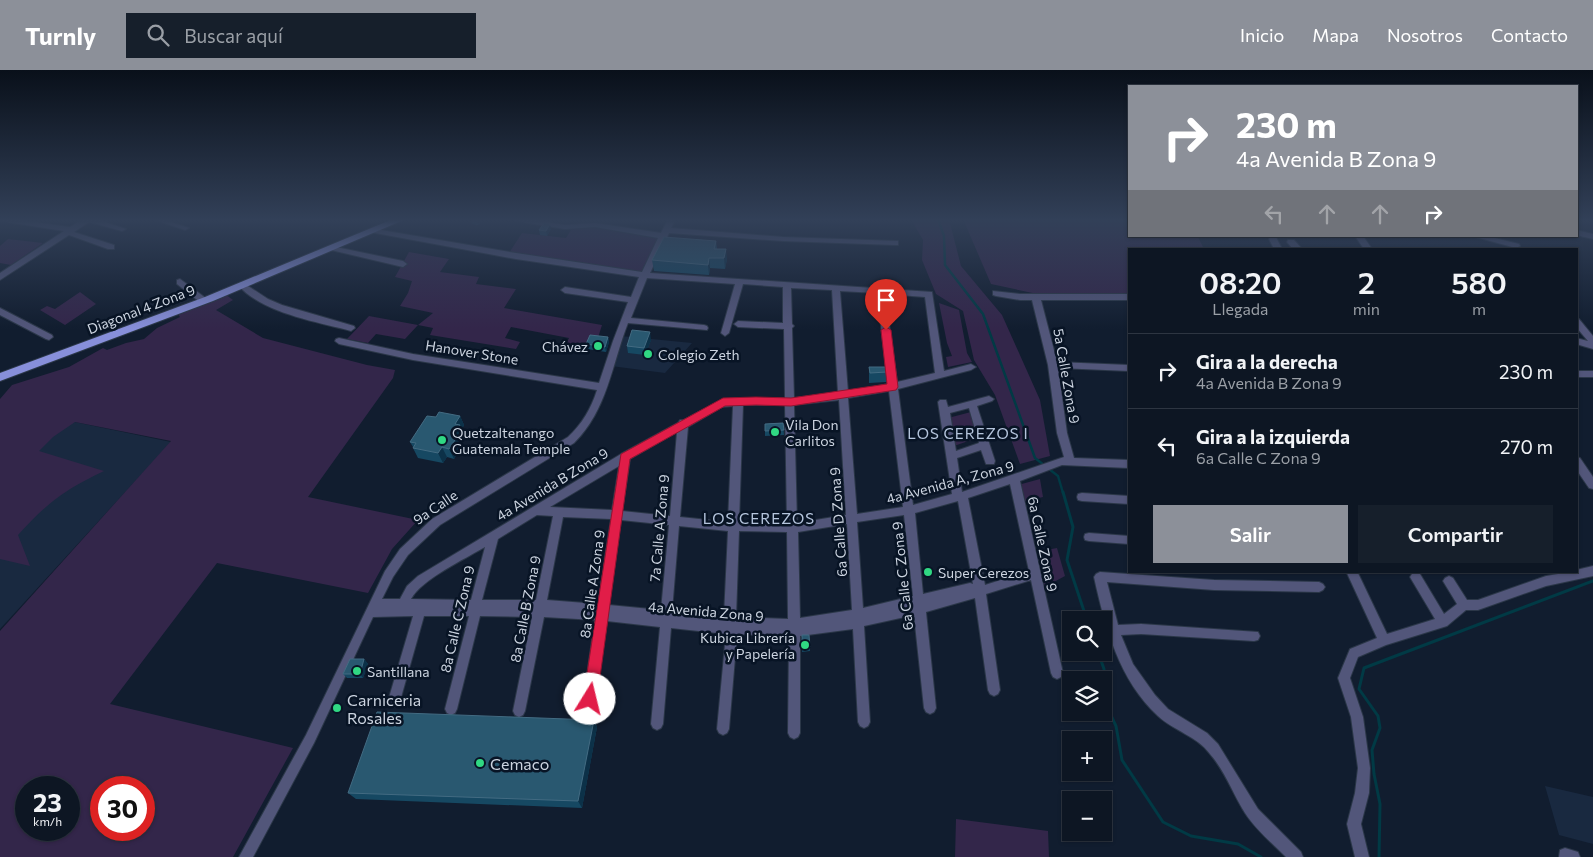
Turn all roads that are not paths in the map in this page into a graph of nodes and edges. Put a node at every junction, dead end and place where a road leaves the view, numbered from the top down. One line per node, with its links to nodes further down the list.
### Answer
1 (32, 256): 8 (street)
2 (312, 256): 11 (main road, Diagonal 4 Zona 9)
3 (366, 256): 6 (street)
4 (517, 256): 7 (street)
5 (653, 256): 7 (street, 9a Calle)
6 (403, 264)
7 (643, 275): 10 (street); 19 (street, 9a Calle)
8 (0, 277)
9 (180, 282): 20 (street)
10 (740, 282): 12 (street); 28 (street)
11 (242, 285): 20 (main road, Diagonal 4 Zona 9); 26 (street)
12 (788, 285): 14 (street); 25 (street)
13 (565, 290): 19 (street)
14 (836, 290): 15 (street); 43 (street, 6a Calle D Zona 9)
15 (882, 292): 39 (street); 42 (street, 6a Calle C Zona 9)
16 (996, 293): 17 (street)
17 (1036, 297): 18 (street); 34 (street, 5a Calle Zona 9)
18 (1128, 297)
19 (633, 300): 22 (street, 9a Calle)
20 (204, 301): 40 (main road, Diagonal 4 Zona 9)
21 (0, 311): 29 (street)
22 (624, 315): 27 (street); 41 (street, 9a Calle)
23 (1578, 323): 32 (street)
24 (738, 324): 25 (street)
25 (790, 326): 46 (street)
26 (351, 328)
27 (704, 328)
28 (725, 333)
29 (49, 337)
30 (338, 341): 41 (street, Hanover Stone)
31 (1578, 342): 33 (street)
32 (1593, 342)
33 (1593, 346)
34 (1053, 366): 36 (street); 53 (street, 5a Calle Zona 9)
35 (971, 367): 39 (street, 4a Avenida B Zona 9)
36 (1128, 368)
37 (1578, 374): 38 (street)
38 (1593, 374)
39 (940, 375): 42 (street, 4a Avenida B Zona 9)
40 (0, 377)
41 (601, 387): 82 (street, 9a Calle)
42 (892, 387): 43 (street, 4a Avenida B Zona 9); 61 (street, 6a Calle C Zona 9)
43 (843, 396): 46 (street, 4a Avenida B Zona 9); 65 (street, 6a Calle D Zona 9)
44 (989, 399): 47 (street)
45 (738, 401): 46 (street, 4a Avenida B Zona 9); 48 (street, 4a Avenida B Zona 9); 67 (street)
46 (791, 402): 68 (street)
47 (972, 404): 49 (street); 50 (street)
48 (683, 423): 51 (street, 4a Avenida B Zona 9); 66 (street, 7a Calle A Zona 9)
49 (984, 445): 50 (street); 52 (street)
50 (951, 456): 58 (street)
51 (625, 457): 62 (street, 4a Avenida B Zona 9); 64 (street, 8a Calle A Zona 9)
52 (990, 461)
53 (1065, 461): 54 (street); 56 (street, 4a Avenida A, Zona 9)
54 (1128, 464)
55 (1578, 464): 57 (street)
56 (1014, 479): 58 (street, 4a Avenida A, Zona 9); 72 (street, 6a Calle Zona 9)
57 (1593, 485)
58 (960, 496): 61 (street, 4a Avenida A, Zona 9); 78 (street)
59 (1082, 497): 60 (street)
60 (1128, 500)
61 (909, 510): 65 (street, 4a Avenida A, Zona 9); 79 (street, 6a Calle C Zona 9)
62 (536, 511): 63 (street, 4a Avenida A, Zona 9); 69 (street, 4a Avenida B Zona 9)
63 (559, 512): 64 (street, 4a Avenida A, Zona 9); 84 (street, 8a Calle B Zona 9)
64 (617, 515): 66 (street, 4a Avenida A, Zona 9); 87 (street, 8a Calle A Zona 9)
65 (852, 520): 68 (street, 4a Avenida A, Zona 9); 88 (street, 6a Calle D Zona 9)
66 (675, 521): 67 (street, 4a Avenida A, Zona 9); 89 (street, 7a Calle A Zona 9)
67 (734, 527): 68 (street, 4a Avenida A, Zona 9); 91 (street)
68 (793, 528): 92 (street)
69 (493, 537): 81 (street, 8a Calle C Zona 9); 83 (street, 4a Avenida B Zona 9)
70 (1089, 537): 71 (street)
71 (1128, 540)
72 (1033, 571): 78 (street, 4a Avenida Zona 9); 96 (street, 6a Calle Zona 9)
73 (1593, 571): 80 (street)
74 (1352, 573): 95 (street)
75 (1416, 577): 90 (street)
76 (1449, 581): 80 (street)
77 (1318, 588): 86 (street)
78 (979, 589): 79 (street, 4a Avenida Zona 9); 97 (street)
79 (919, 605): 88 (street, 4a Avenida Zona 9); 99 (street, 6a Calle C Zona 9)
80 (1464, 605): 90 (street)
81 (475, 607): 83 (street, 4a Avenida Zona 9); 84 (street, 4a Avenida Zona 9); 85 (street, 4a Avenida Zona 9); 100 (street, 8a Calle C Zona 9)
82 (372, 608): 83 (street, 4a Avenida Zona 9); 107 (street, 9a Calle)
83 (401, 608): 85 (street, 4a Avenida Zona 9)
84 (540, 609): 87 (street, 4a Avenida Zona 9); 101 (street, 8a Calle B Zona 9)
85 (420, 611): 98 (street)
86 (1108, 611)
87 (603, 613): 89 (street, 4a Avenida Zona 9); 102 (street, 8a Calle A Zona 9)
88 (858, 618): 92 (street, 4a Avenida Zona 9); 103 (street, 6a Calle D Zona 9)
89 (666, 620): 91 (street, 4a Avenida Zona 9); 104 (street, 7a Calle A Zona 9)
90 (1442, 622): 95 (street)
91 (731, 625): 92 (street, 4a Avenida Zona 9); 105 (street)
92 (794, 628): 106 (street)
93 (1112, 630): 94 (street); 108 (street)
94 (1254, 636)
95 (1384, 640): 109 (street)
96 (1057, 673)
97 (994, 690)
98 (394, 701)
99 (930, 708)
100 (451, 709)
101 (519, 711)
102 (587, 716)
103 (864, 722)
104 (657, 724)
105 (723, 729)
106 (794, 733)
107 (246, 857)
108 (1296, 857)
109 (1362, 857)

